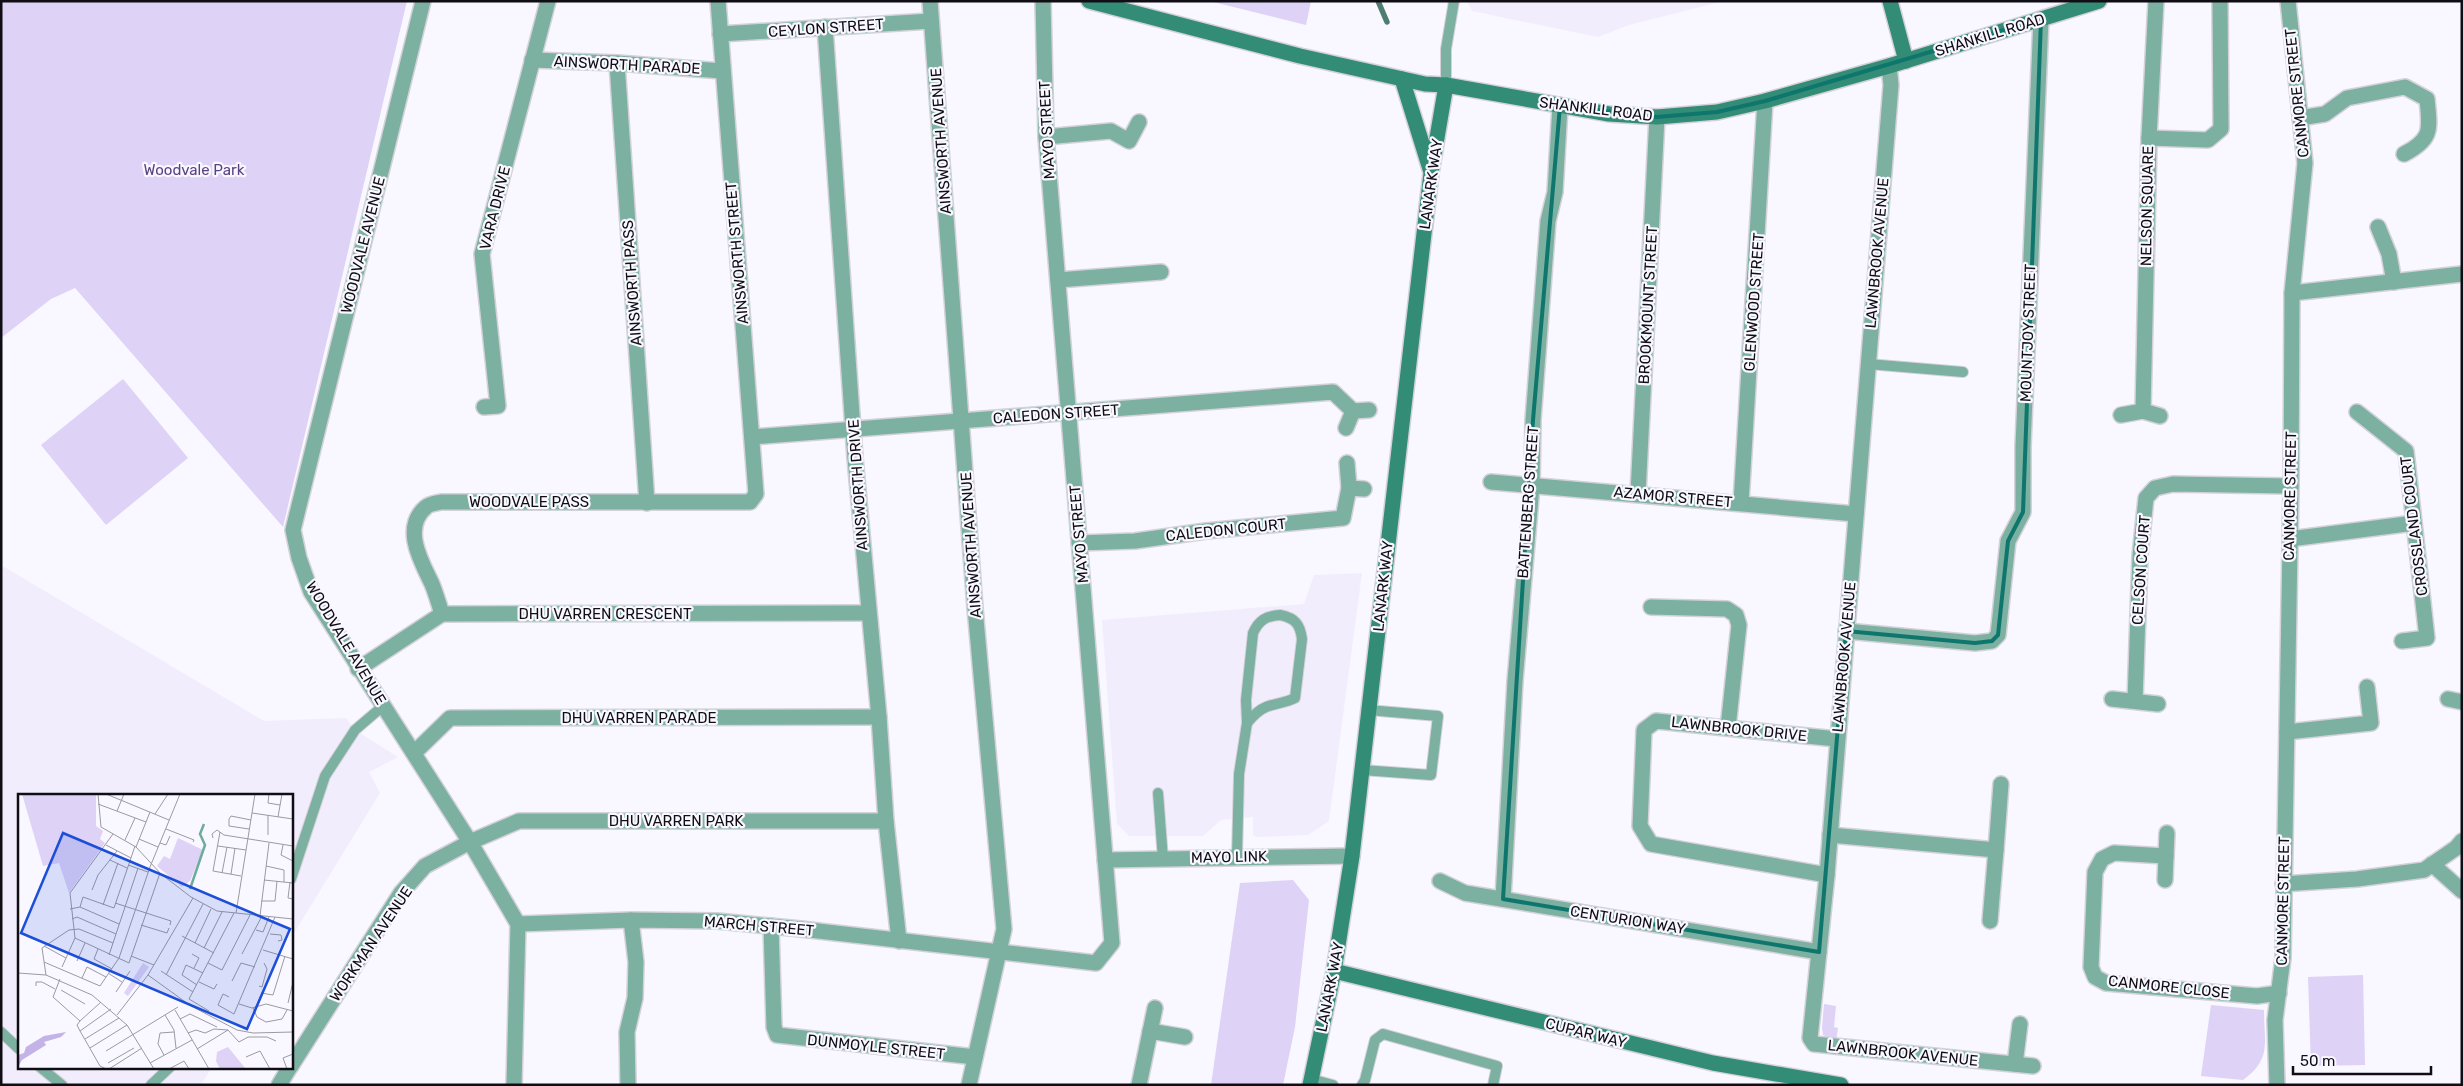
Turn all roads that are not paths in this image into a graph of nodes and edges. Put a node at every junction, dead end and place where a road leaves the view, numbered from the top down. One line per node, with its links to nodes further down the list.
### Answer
1 (423, 1): 70 (street, WOODVALE AVENUE)
2 (548, 1): 17 (street, VARA DRIVE)
3 (718, 1): 16 (street, AINSWORTH STREET)
4 (930, 1): 14 (street, AINSWORTH AVENUE)
5 (1043, 1): 29 (street, MAYO STREET)
6 (1090, 1): 22 (street, SHANKILL ROAD)
7 (1454, 1): 23 (lane)
8 (1890, 1): 18 (street)
9 (2099, 1): 13 (street, SHANKILL ROAD)
10 (2156, 1): 30 (street, NELSON SQUARE)
11 (2220, 1): 30 (street)
12 (2288, 1): 27 (street, CANMORE STREET)
13 (2041, 19): 18 (street, SHANKILL ROAD); 68 (street, MOUNTJOY STREET)
14 (931, 21): 15 (street, CEYLON STREET); 49 (street, AINSWORTH AVENUE)
15 (825, 27): 16 (street, CEYLON STREET); 51 (street, AINSWORTH DRIVE)
16 (720, 34): 21 (street, AINSWORTH STREET)
17 (532, 60): 19 (street, AINSWORTH PARADE); 41 (street, VARA DRIVE)
18 (1906, 61): 20 (street, SHANKILL ROAD)
19 (617, 62): 21 (street, AINSWORTH PARADE); 59 (street, AINSWORTH PASS)
20 (1889, 66): 24 (street, SHANKILL ROAD); 39 (street, LAWNBROOK AVENUE)
21 (722, 71): 52 (street, AINSWORTH STREET)
22 (1402, 78): 23 (street, SHANKILL ROAD); 32 (street)
23 (1446, 85): 25 (street, SHANKILL ROAD); 32 (street, LANARK WAY)
24 (1766, 101): 26 (street, SHANKILL ROAD); 60 (street, GLENWOOD STREET)
25 (1560, 106): 26 (street, SHANKILL ROAD); 55 (street, BATTENBERG STREET)
26 (1657, 117): 57 (street, BROOKMOUNT STREET)
27 (2300, 118): 31 (street); 38 (street, CANMORE STREET)
28 (1139, 122): 29 (street)
29 (1046, 137): 36 (street, MAYO STREET)
30 (2149, 138): 44 (street, NELSON SQUARE)
31 (2404, 154)
32 (1431, 173): 78 (street, LANARK WAY)
33 (2378, 227): 37 (street)
34 (1161, 272): 36 (street)
35 (2462, 274): 37 (street)
36 (1058, 280): 46 (street, MAYO STREET)
37 (2394, 282): 38 (street)
38 (2292, 293): 56 (street, CANMORE STREET)
39 (1868, 364): 40 (lane); 61 (street, LAWNBROOK AVENUE)
40 (1963, 372)
41 (484, 407)
42 (1369, 410): 43 (street)
43 (1353, 411): 46 (street, CALEDON STREET); 50 (street)
44 (2143, 411): 47 (street); 48 (street)
45 (2357, 412): 62 (street, CROSSLAND COURT)
46 (1069, 413): 49 (street, CALEDON STREET); 64 (street, MAYO STREET)
47 (2121, 415)
48 (2160, 416)
49 (963, 421): 51 (street, CALEDON STREET); 112 (street, AINSWORTH AVENUE)
50 (1346, 428)
51 (853, 429): 52 (street, CALEDON STREET); 66 (street, AINSWORTH DRIVE)
52 (752, 437): 58 (street, AINSWORTH STREET)
53 (1347, 464): 64 (street, CALEDON COURT)
54 (1491, 482): 55 (street, AZAMOR STREET)
55 (1532, 486): 57 (street, AZAMOR STREET); 106 (street, BATTENBERG STREET)
56 (2291, 486): 63 (street, CANMORE STREET); 74 (street, CELSON COURT)
57 (1638, 494): 60 (street, AZAMOR STREET)
58 (750, 502): 59 (street, WOODVALE PASS)
59 (647, 503): 67 (street, WOODVALE PASS)
60 (1741, 503): 61 (street, AZAMOR STREET)
61 (1856, 514): 68 (street, LAWNBROOK AVENUE)
62 (2414, 523): 63 (street); 69 (street, CROSSLAND COURT)
63 (2290, 539): 82 (street, CANMORE STREET)
64 (1079, 543): 98 (street, MAYO STREET)
65 (1651, 607): 81 (street)
66 (868, 613): 67 (street, DHU VARREN CRESCENT); 79 (street, AINSWORTH DRIVE)
67 (442, 614): 70 (street)
68 (1846, 631): 83 (street, LAWNBROOK AVENUE)
69 (2402, 641)
70 (358, 669): 76 (street, WOODVALE AVENUE)
71 (2367, 687): 82 (street)
72 (2112, 699): 74 (street)
73 (1246, 700): 77 (lane); 77 (lane); 80 (lane)
74 (2134, 701): 75 (street)
75 (2158, 704)
76 (383, 706): 84 (street, WOODVALE AVENUE); 101 (lane)
77 (1267, 706): 80 (lane)
78 (1368, 710): 85 (street, LANARK WAY); 85 (lane)
79 (879, 717): 84 (street, DHU VARREN PARADE); 88 (street, AINSWORTH DRIVE)
80 (1246, 723): 94 (lane)
81 (1728, 728): 83 (street, LAWNBROOK DRIVE); 100 (street, LAWNBROOK DRIVE)
82 (2287, 732): 104 (street, CANMORE STREET)
83 (1837, 739): 90 (street, LAWNBROOK AVENUE)
84 (414, 753): 92 (street, WOODVALE AVENUE)
85 (1362, 770): 95 (street, LANARK WAY)
86 (2001, 784): 93 (street)
87 (1158, 793): 97 (lane)
88 (886, 821): 92 (street, DHU VARREN PARK); 111 (street, AINSWORTH DRIVE)
89 (2167, 833): 96 (street)
90 (1830, 835): 93 (street); 100 (street, LAWNBROOK AVENUE)
91 (2462, 841): 99 (street)
92 (470, 842): 109 (street, WOODVALE AVENUE); 123 (street, WORKMAN AVENUE)
93 (1996, 850): 108 (street)
94 (1237, 856): 95 (street, MAYO LINK); 97 (street, MAYO LINK)
95 (1352, 856): 114 (street, LANARK WAY)
96 (2166, 856): 102 (street); 115 (street, CANMORE CLOSE)
97 (1163, 859): 98 (street, MAYO LINK)
98 (1105, 860): 112 (street, MAYO STREET)
99 (2432, 864): 104 (street); 105 (street)
100 (1826, 875): 113 (street, LAWNBROOK AVENUE)
101 (292, 876)
102 (2164, 880)
103 (1440, 881): 106 (street, CENTURION WAY)
104 (2283, 884): 115 (street, CANMORE STREET)
105 (2462, 891)
106 (1503, 899): 113 (street, CENTURION WAY)
107 (631, 920): 109 (street, MARCH STREET); 110 (street, MARCH STREET); 134 (street)
108 (1990, 922)
109 (518, 924): 133 (street)
110 (771, 926): 111 (street, MARCH STREET); 122 (street, DUNMOYLE STREET)
111 (899, 941): 112 (street, MARCH STREET)
112 (999, 951): 122 (street, AINSWORTH AVENUE)
113 (1818, 952): 124 (street, LAWNBROOK AVENUE)
114 (1334, 971): 129 (street, LANARK WAY); 140 (street, CUPAR WAY)
115 (2279, 993): 141 (street, CANMORE STREET)
116 (1155, 1008): 118 (street)
117 (2020, 1024): 124 (street)
118 (1150, 1031): 120 (street); 136 (street)
119 (1, 1032): 121 (lane)
120 (1185, 1037)
121 (18, 1048)
122 (975, 1057): 135 (street, AINSWORTH AVENUE)
123 (292, 1064)
124 (2015, 1064): 125 (street, LAWNBROOK AVENUE)
125 (2034, 1066)
126 (41, 1068): 130 (lane)
127 (169, 1068): 131 (lane)
128 (290, 1068): 132 (street, WORKMAN AVENUE)
129 (1311, 1082): 137 (lane)
130 (62, 1085)
131 (151, 1085)
132 (279, 1085)
133 (514, 1085)
134 (628, 1085)
135 (969, 1085)
136 (1139, 1085)
137 (1333, 1085)
138 (1362, 1085): 139 (lane)
139 (1493, 1085)
140 (1841, 1085)
141 (2277, 1085)

